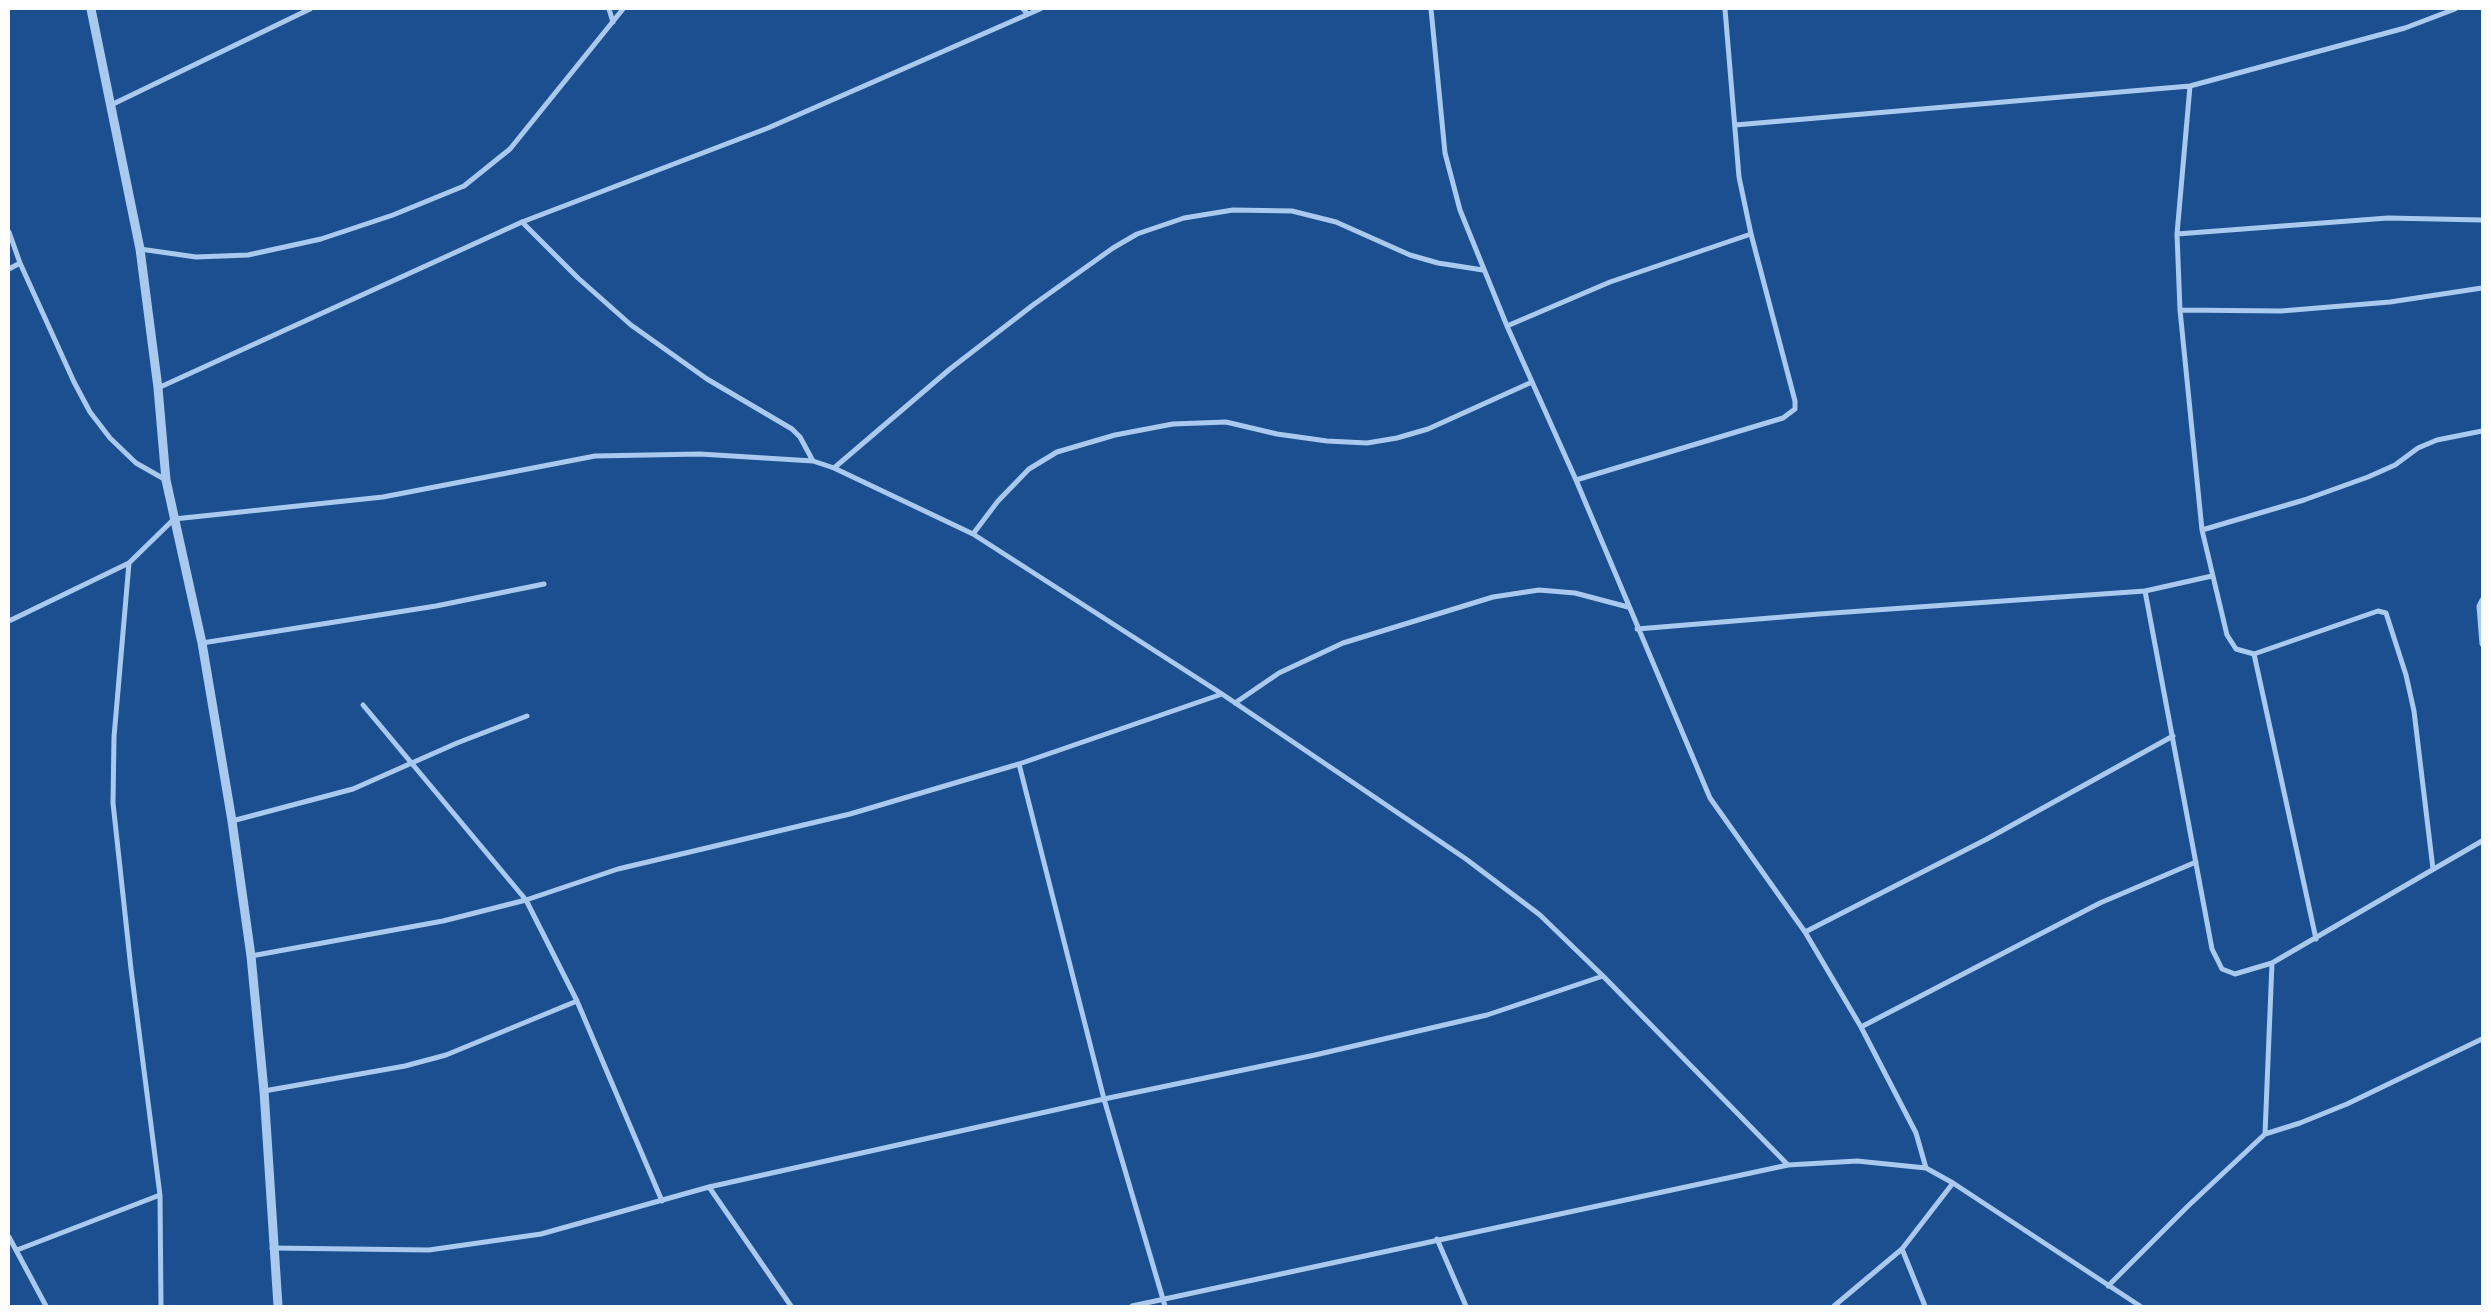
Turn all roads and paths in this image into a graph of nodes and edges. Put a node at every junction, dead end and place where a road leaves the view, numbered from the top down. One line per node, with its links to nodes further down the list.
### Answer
1 (91, 9): 13 (street)
2 (310, 9): 13 (street)
3 (610, 9): 11 (street)
4 (623, 9): 11 (street)
5 (1023, 9): 10 (street)
6 (1040, 9): 10 (street)
7 (1431, 9): 23 (street)
8 (1725, 9): 14 (street)
9 (2455, 9): 12 (street)
10 (1028, 14): 16 (street)
11 (613, 22): 20 (street)
12 (2190, 86): 14 (street); 19 (street)
13 (112, 105): 20 (street)
14 (1735, 125): 18 (street)
15 (2482, 220): 19 (street)
16 (522, 222): 28 (street); 30 (street)
17 (9, 232): 21 (street)
18 (1751, 234): 26 (street); 33 (street)
19 (2177, 234): 25 (street)
20 (140, 248): 28 (street)
21 (20, 263): 22 (street); 32 (street)
22 (9, 269)
23 (1484, 270): 26 (street); 31 (street)
24 (2482, 288): 25 (street)
25 (2180, 310): 35 (street)
26 (1507, 326): 27 (street)
27 (1532, 382): 33 (street); 36 (street)
28 (158, 388): 32 (street)
29 (2482, 431): 35 (street)
30 (813, 461): 31 (street); 34 (street)
31 (834, 468): 36 (street)
32 (166, 480): 34 (street)
33 (1576, 480): 42 (street)
34 (174, 519): 37 (street); 45 (street)
35 (2202, 530): 38 (street)
36 (973, 534): 48 (street)
37 (129, 563): 43 (street); 75 (street)
38 (2212, 576): 40 (street); 47 (street)
39 (544, 584): 45 (street)
40 (2144, 591): 44 (street); 52 (street)
41 (2482, 600): 46 (street)
42 (1628, 607): 44 (street); 49 (street)
43 (9, 621)
44 (1637, 630): 60 (street)
45 (202, 643): 55 (street)
46 (2482, 644)
47 (2254, 654): 58 (street); 61 (street)
48 (1222, 694): 49 (street); 54 (street)
49 (1235, 702): 64 (street)
50 (362, 706): 53 (street)
51 (527, 716): 53 (street)
52 (2173, 736): 57 (street); 60 (street)
53 (412, 764): 55 (street); 59 (street)
54 (1019, 764): 59 (street); 69 (street)
55 (232, 821): 62 (street)
56 (2482, 841): 58 (street)
57 (2196, 862): 63 (street); 66 (street)
58 (2433, 869): 61 (street)
59 (526, 900): 62 (street); 65 (street)
60 (1805, 932): 66 (street)
61 (2316, 939): 63 (street)
62 (251, 956): 68 (street)
63 (2272, 963): 70 (street)
64 (1604, 976): 69 (street); 71 (street)
65 (577, 1001): 68 (street); 76 (street)
66 (1861, 1027): 72 (street)
67 (2482, 1039): 70 (street)
68 (264, 1091): 79 (street)
69 (1104, 1099): 74 (street); 83 (street)
70 (2265, 1134): 82 (street)
71 (1788, 1165): 72 (street); 78 (street)
72 (1926, 1168): 73 (street)
73 (1953, 1183): 80 (street); 82 (street)
74 (709, 1188): 76 (street); 87 (street)
75 (160, 1195): 81 (street); 85 (street)
76 (662, 1201): 79 (street)
77 (9, 1237): 81 (street)
78 (1437, 1239): 83 (street); 90 (street)
79 (272, 1248): 86 (street)
80 (1902, 1249): 91 (street); 92 (street)
81 (17, 1250): 84 (street)
82 (2108, 1286): 93 (street)
83 (1163, 1300): 88 (street); 89 (street)
84 (46, 1306)
85 (161, 1306)
86 (278, 1306)
87 (791, 1306)
88 (1132, 1306)
89 (1165, 1306)
90 (1466, 1306)
91 (1834, 1306)
92 (1925, 1306)
93 (2140, 1306)

